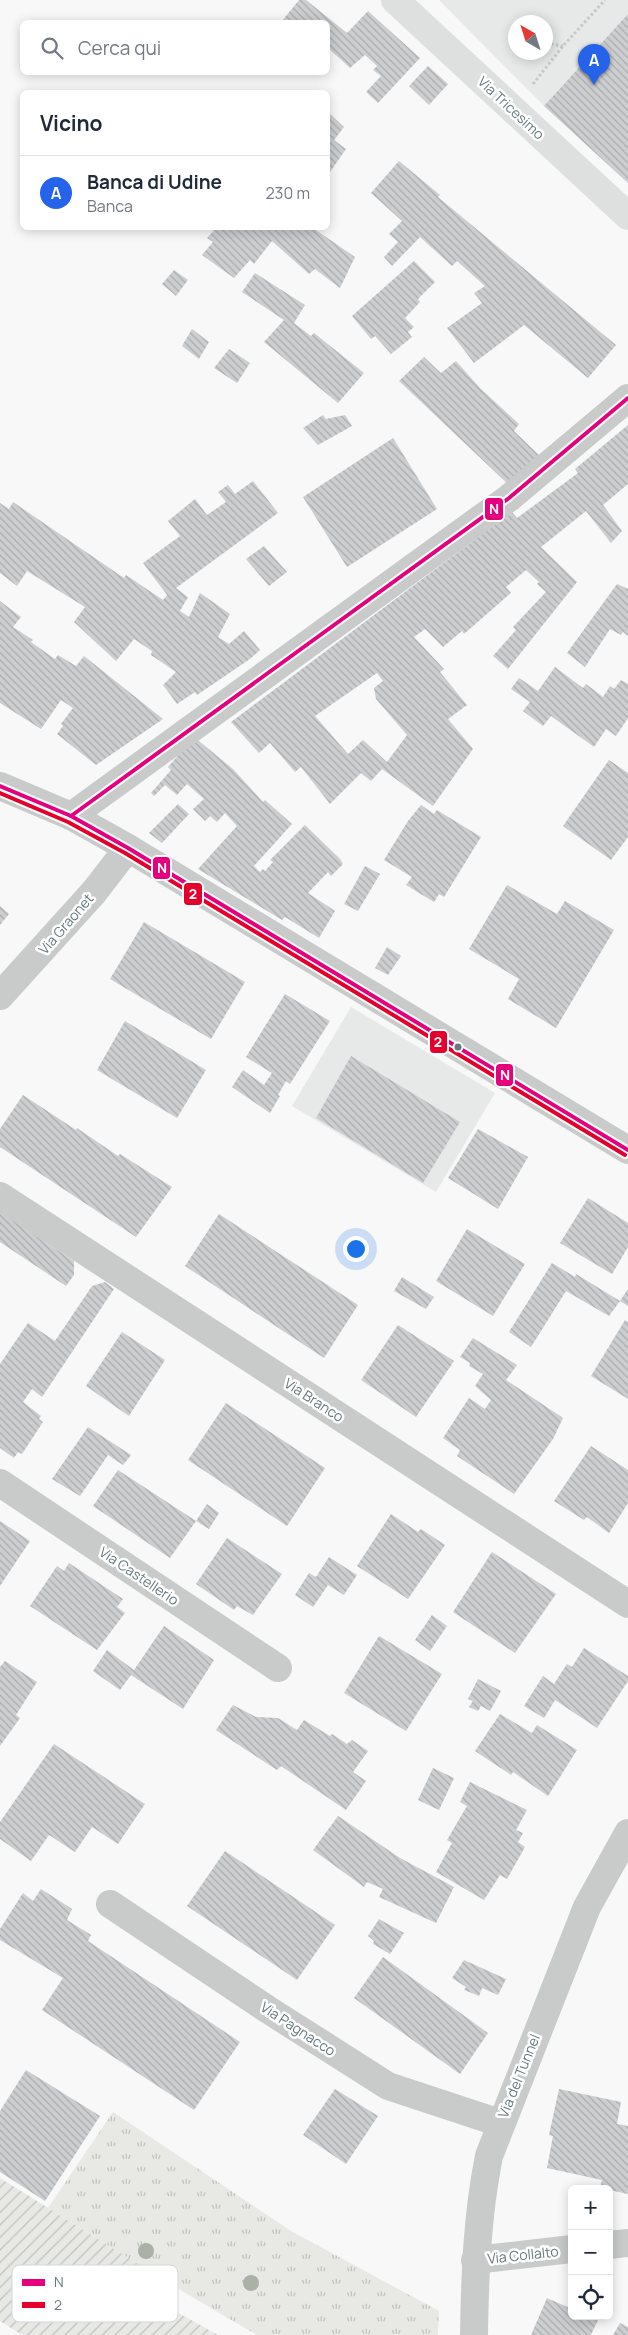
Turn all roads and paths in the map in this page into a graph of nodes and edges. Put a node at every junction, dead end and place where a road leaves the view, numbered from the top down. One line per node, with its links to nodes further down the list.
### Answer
1 (395, 0): 5 (main road, Via Tricesimo)
2 (605, 0): 4 (path)
3 (553, 44): 4 (path)
4 (563, 46): 5 (path)
5 (513, 110): 6 (main road, Via Tricesimo)
6 (628, 216)
7 (628, 398): 9 (street)
8 (0, 786): 9 (street)
9 (71, 816): 10 (street)
10 (128, 848): 11 (street, Via Graonet); 12 (street)
11 (0, 996)
12 (628, 1150)
13 (0, 1196): 15 (street, Via Branco)
14 (0, 1484): 16 (street, Via Castellerio)
15 (628, 1604)
16 (278, 1668)
17 (628, 1833): 19 (street, Via del Tunnel)
18 (110, 1904): 19 (street, Via Pagnacco)
19 (500, 2123): 23 (street, Via del Tunnel)
20 (628, 2243): 21 (street)
21 (613, 2245)
22 (568, 2250): 23 (street, Via Collalto)
23 (475, 2260): 24 (street, Via del Tunnel)
24 (474, 2335)

